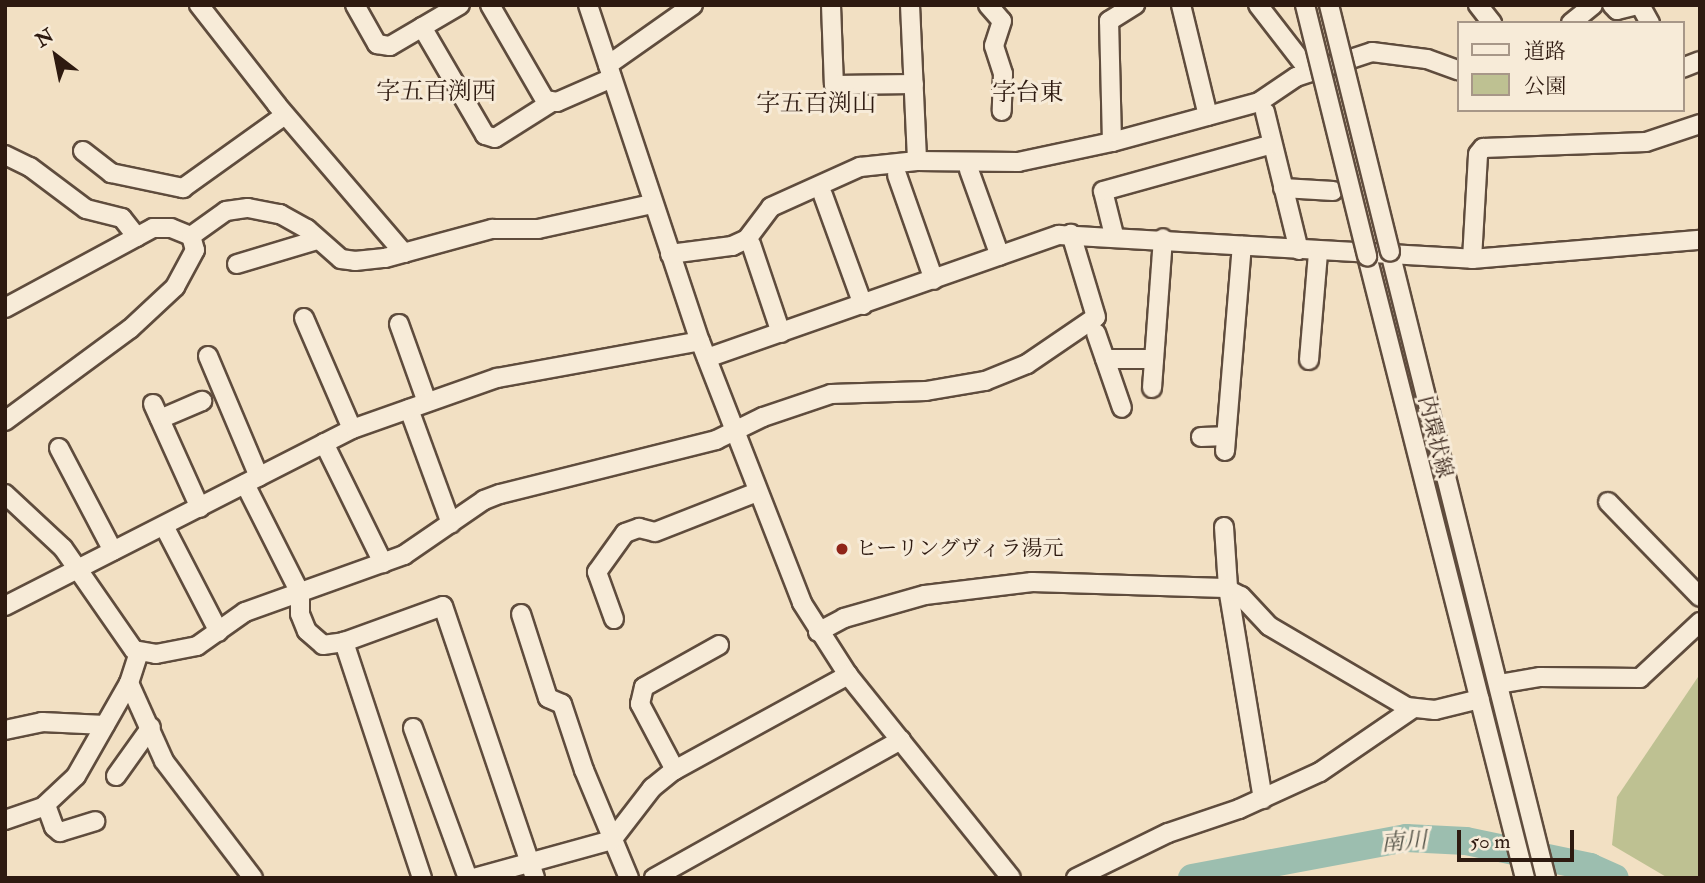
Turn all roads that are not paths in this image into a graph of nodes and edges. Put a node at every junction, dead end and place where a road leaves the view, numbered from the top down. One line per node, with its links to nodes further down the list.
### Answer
1 (199, 5): 30 (street)
2 (355, 5): 22 (street)
3 (490, 5): 27 (street)
4 (588, 5): 24 (street)
5 (693, 5): 24 (street)
6 (831, 5): 26 (street)
7 (911, 5): 26 (street)
8 (988, 5): 28 (street)
9 (1135, 5): 34 (street)
10 (1181, 5): 31 (street)
11 (1258, 5): 25 (street)
12 (1305, 5): 60 (street, 内環状線, bridge)
13 (1329, 5): 56 (street, 内環状線, bridge)
14 (1593, 5): 20 (street)
15 (1612, 5): 16 (street)
16 (1639, 5): 21 (street)
17 (1481, 6): 19 (street)
18 (449, 8): 22 (street)
19 (1491, 21)
20 (1573, 21)
21 (1649, 21)
22 (422, 27): 27 (street)
23 (1456, 69): 25 (street)
24 (610, 71): 27 (street); 44 (street)
25 (1310, 72): 31 (street)
26 (914, 84): 38 (street)
27 (552, 103)
28 (1002, 111)
29 (1265, 112): 35 (street)
30 (285, 115): 36 (street); 57 (street)
31 (1208, 116): 34 (street)
32 (1699, 124): 33 (street); 61 (street)
33 (1700, 130)
34 (1112, 142): 38 (street)
35 (1272, 144): 41 (street); 46 (street)
36 (83, 151)
37 (5, 155): 48 (street)
38 (917, 161): 58 (street)
39 (969, 170): 59 (street)
40 (897, 175): 63 (street)
41 (1283, 188): 42 (street); 54 (street)
42 (1333, 191)
43 (823, 195): 64 (street)
44 (652, 204): 57 (street); 58 (street)
45 (1070, 234): 46 (street); 59 (street); 83 (street)
46 (1114, 235): 49 (street)
47 (191, 236): 48 (street); 50 (street); 81 (street)
48 (136, 237): 65 (street)
49 (1163, 238): 53 (street); 74 (street)
50 (317, 240): 57 (street); 62 (street)
51 (1700, 240): 61 (street)
52 (751, 244): 68 (street)
53 (1242, 246): 54 (street); 84 (street)
54 (1299, 250): 55 (street)
55 (1318, 252): 60 (street); 75 (street)
56 (1390, 252): 60 (street); 61 (street); 112 (street, 内環状線)
57 (404, 253)
58 (670, 254): 70 (street)
59 (1000, 256): 63 (street)
60 (1367, 256): 113 (street, 内環状線)
61 (1472, 259)
62 (237, 264)
63 (934, 280): 64 (street)
64 (863, 305): 68 (street)
65 (5, 308)
66 (304, 318): 82 (street)
67 (399, 324): 78 (street)
68 (781, 333): 72 (street)
69 (1096, 333): 73 (street)
70 (699, 341): 72 (street); 78 (street)
71 (208, 356): 87 (street)
72 (707, 358): 83 (street)
73 (1105, 359): 74 (street); 80 (street)
74 (1154, 359): 76 (street)
75 (1310, 360)
76 (1152, 388)
77 (202, 401): 91 (street)
78 (428, 402): 79 (street)
79 (409, 408): 82 (street); 92 (street)
80 (1122, 408)
81 (5, 421)
82 (352, 429): 85 (street)
83 (735, 432): 88 (street); 92 (street)
84 (1201, 438)
85 (324, 443): 87 (street); 96 (street)
86 (59, 448): 95 (street)
87 (252, 481): 91 (street); 99 (street)
88 (757, 492): 103 (street); 106 (street)
89 (5, 494): 97 (street)
90 (1608, 502): 100 (street)
91 (200, 508): 93 (street)
92 (452, 524): 96 (street)
93 (164, 526): 95 (street); 105 (street)
94 (1224, 527): 98 (street)
95 (113, 551): 97 (street)
96 (383, 563): 99 (street)
97 (80, 568): 101 (street); 109 (street)
98 (1228, 589): 106 (street); 114 (street); 122 (street)
99 (300, 593): 105 (street); 107 (street)
100 (1700, 597)
101 (5, 606)
102 (521, 614): 126 (street)
103 (614, 619)
104 (1700, 622): 112 (street)
105 (219, 632): 109 (street)
106 (818, 632): 110 (street)
107 (344, 642): 127 (street); 129 (street)
108 (719, 645): 120 (street)
109 (139, 653): 111 (street)
110 (848, 676): 119 (street); 120 (street)
111 (129, 683): 115 (street); 116 (street)
112 (1499, 684): 137 (street, 内環状線)
113 (1480, 699): 114 (street); 136 (street, 内環状線)
114 (1412, 709): 122 (street)
115 (105, 725): 118 (street); 123 (street)
116 (151, 727): 121 (street); 128 (street)
117 (413, 727): 130 (street)
118 (5, 730)
119 (901, 740): 133 (street); 134 (street)
120 (675, 770): 126 (street)
121 (116, 776)
122 (1263, 799): 135 (street)
123 (46, 805): 124 (street); 125 (street)
124 (5, 820)
125 (95, 821)
126 (612, 840): 127 (street); 132 (street)
127 (533, 871): 131 (street)
128 (253, 878)
129 (422, 878)
130 (468, 878)
131 (474, 878)
132 (629, 878)
133 (654, 878)
134 (1011, 878)
135 (1076, 878)
136 (1525, 878)
137 (1546, 878)

